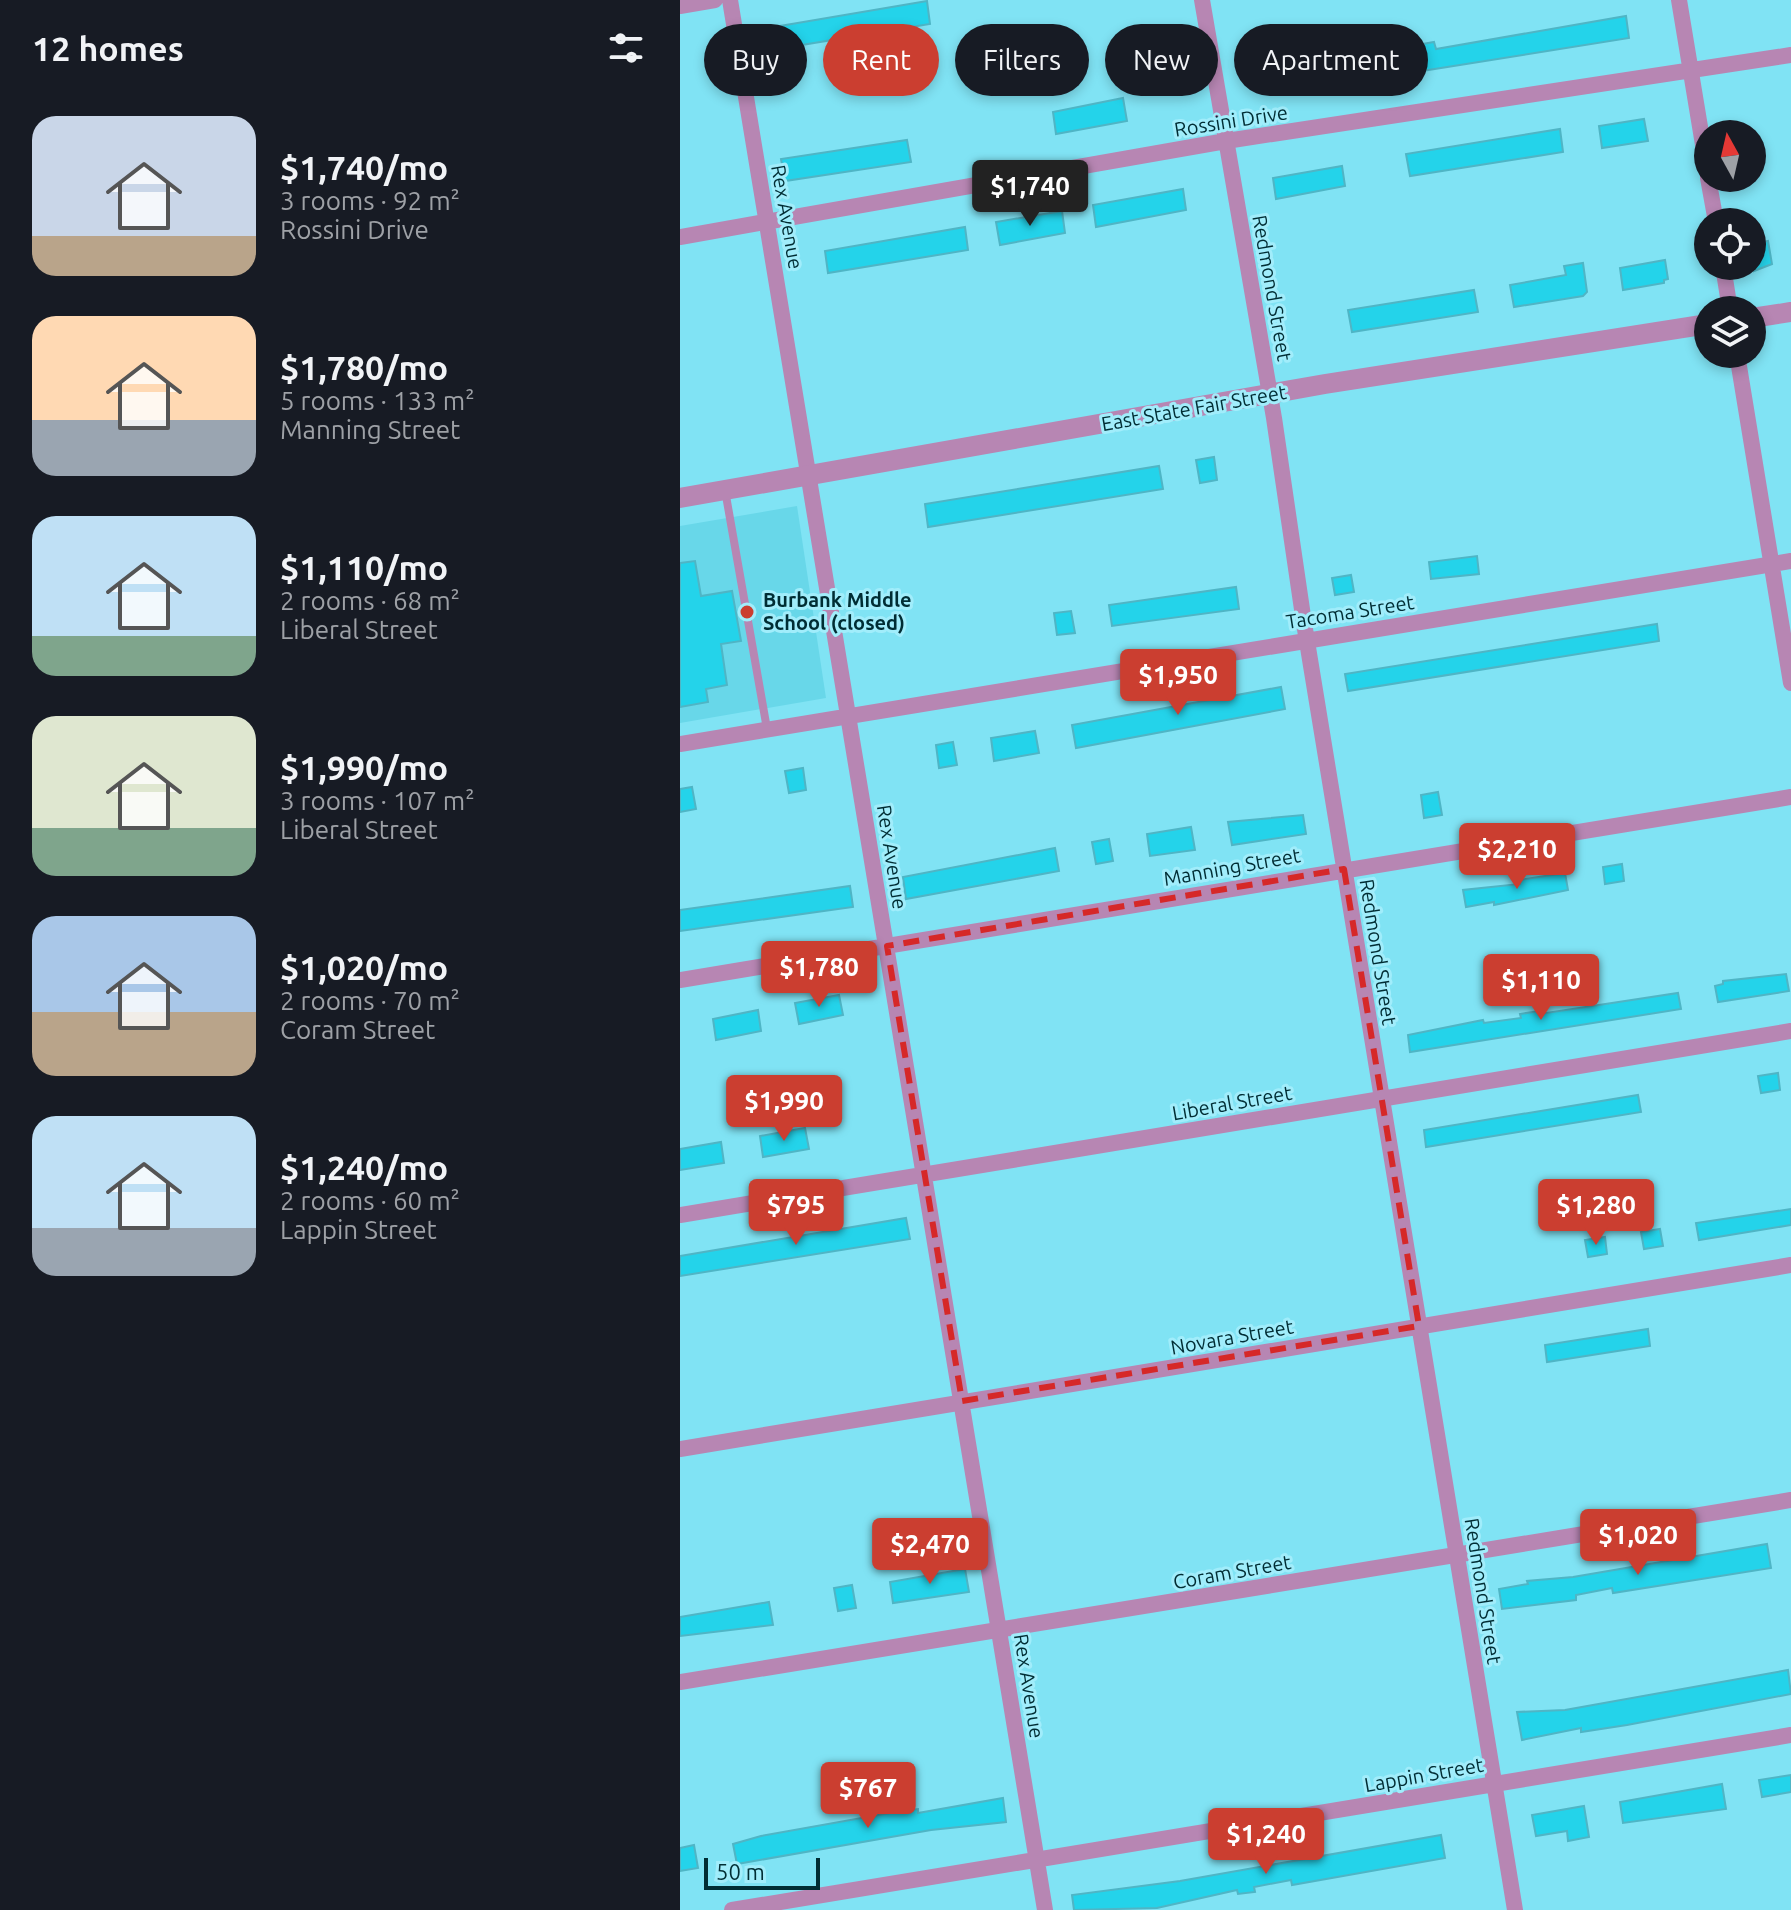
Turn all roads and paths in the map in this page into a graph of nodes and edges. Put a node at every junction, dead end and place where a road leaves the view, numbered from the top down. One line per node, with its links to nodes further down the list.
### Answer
1 (715, 0): 5 (street)
2 (730, 0): 10 (street, Rex Avenue)
3 (1202, 0): 9 (street, Redmond Street)
4 (1679, 0): 7 (street)
5 (680, 6)
6 (1791, 55): 7 (street, Rossini Drive)
7 (1691, 70): 8 (street); 9 (street, Rossini Drive)
8 (1699, 120)
9 (1226, 141): 10 (street, Rossini Drive); 16 (street, Redmond Street)
10 (767, 222): 11 (street, Rossini Drive); 17 (street, Rex Avenue)
11 (680, 237)
12 (1791, 312): 13 (street)
13 (1766, 316)
14 (1694, 326): 16 (street, East State Fair Street)
15 (1739, 368): 21 (street)
16 (1270, 396): 17 (street, East State Fair Street); 22 (street, Redmond Street)
17 (811, 475): 18 (street, East State Fair Street); 24 (street, Rex Avenue)
18 (725, 490): 19 (street, East State Fair Street); 25 (lane)
19 (680, 498)
20 (1791, 561): 21 (street, Tacoma Street)
21 (1772, 564): 22 (street, Tacoma Street); 23 (street)
22 (1307, 639): 24 (street, Tacoma Street); 28 (street, Redmond Street)
23 (1791, 683)
24 (849, 714): 25 (street, Tacoma Street); 29 (street, Rex Avenue)
25 (767, 729): 26 (street, Tacoma Street)
26 (680, 744)
27 (1791, 797): 28 (street, Manning Street)
28 (1344, 869): 29 (street, Manning Street); 32 (street, Redmond Street)
29 (887, 946): 30 (street, Manning Street); 33 (street, Rex Avenue)
30 (680, 980)
31 (1791, 1031): 32 (street, Liberal Street)
32 (1382, 1097): 33 (street, Liberal Street); 36 (street, Redmond Street)
33 (924, 1175): 34 (street, Liberal Street); 37 (street, Rex Avenue)
34 (680, 1215)
35 (1791, 1265): 36 (street, Novara Street)
36 (1419, 1326): 37 (street, Novara Street); 40 (street, Redmond Street)
37 (962, 1401): 38 (street, Novara Street); 41 (street, Rex Avenue)
38 (680, 1449)
39 (1791, 1500): 40 (street, Coram Street)
40 (1456, 1555): 41 (street, Coram Street); 44 (street, Redmond Street)
41 (999, 1629): 42 (street, Coram Street); 45 (street, Rex Avenue)
42 (680, 1682)
43 (1791, 1735): 44 (street, Lappin Street)
44 (1494, 1783): 45 (street, Lappin Street); 48 (street, Redmond Street)
45 (1037, 1858): 46 (street, Lappin Street); 47 (street, Rex Avenue)
46 (732, 1910)
47 (1045, 1910)
48 (1515, 1910)

